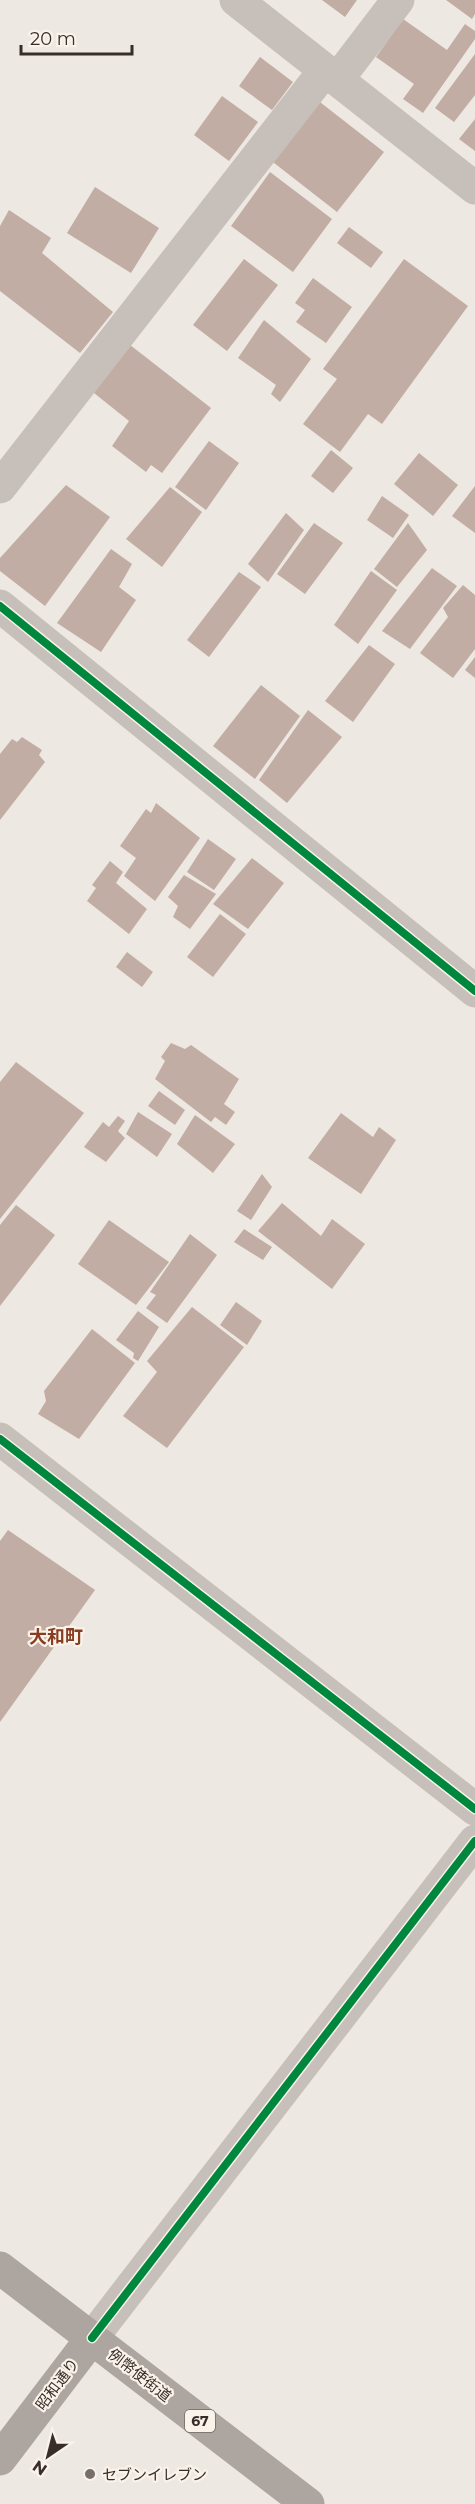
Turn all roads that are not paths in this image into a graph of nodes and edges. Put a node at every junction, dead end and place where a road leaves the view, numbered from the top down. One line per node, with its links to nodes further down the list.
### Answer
1 (236, 0): 3 (street)
2 (398, 0): 3 (street)
3 (331, 75): 4 (street); 5 (street)
4 (475, 188)
5 (0, 487)
6 (0, 606): 7 (street)
7 (475, 991)
8 (0, 1439): 9 (street)
9 (475, 1809)
10 (475, 1841): 12 (street)
11 (0, 2268): 12 (main road, 例幣使街道 / 67)
12 (92, 2338): 13 (main road, 昭和通り); 14 (main road, 例幣使街道 / 67)
13 (0, 2458)
14 (308, 2504)

